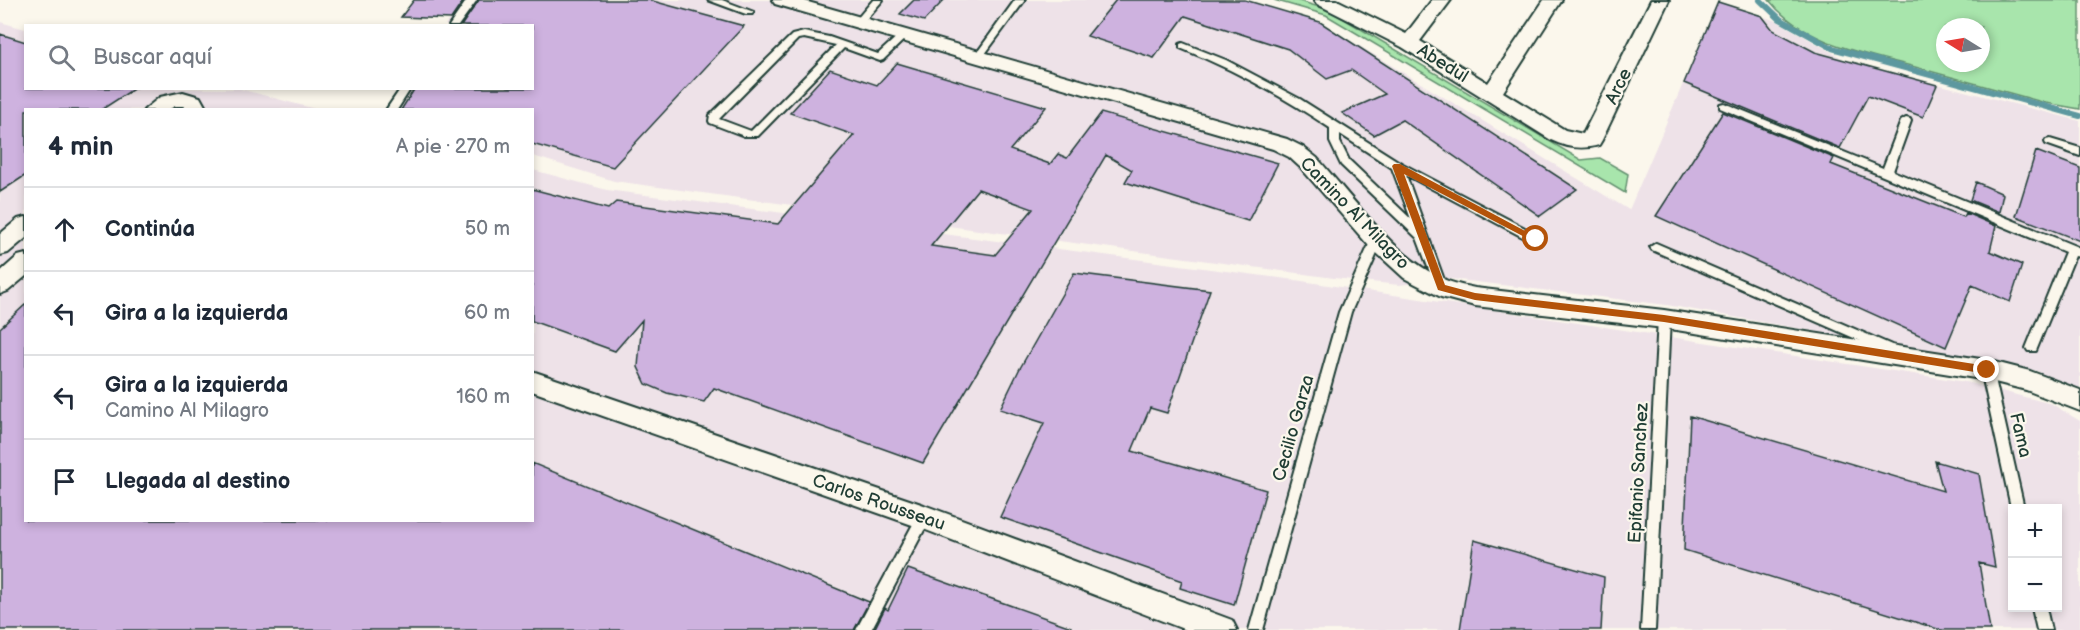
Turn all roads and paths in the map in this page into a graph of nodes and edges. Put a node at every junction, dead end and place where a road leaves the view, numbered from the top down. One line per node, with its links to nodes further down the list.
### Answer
1 (472, 0): 12 (lane)
2 (713, 0): 10 (lane)
3 (781, 0): 11 (street, Camino Al Milagro)
4 (878, 0): 11 (lane)
5 (1020, 0): 17 (lane)
6 (1442, 0): 14 (street)
7 (1553, 0): 19 (street)
8 (1660, 0): 26 (street, Arce)
9 (1330, 1): 14 (street, Abedul)
10 (749, 12)
11 (859, 22): 13 (street, Camino Al Milagro)
12 (454, 24)
13 (904, 35): 15 (lane); 17 (street, Camino Al Milagro)
14 (1409, 43): 19 (street, Abedul)
15 (841, 45): 15 (lane)
16 (1183, 46): 25 (lane)
17 (979, 56): 34 (street, Camino Al Milagro)
18 (405, 90): 23 (lane)
19 (1492, 93): 26 (street, Abedul)
20 (1724, 106): 30 (lane)
21 (156, 108): 22 (street)
22 (194, 108)
23 (392, 108)
24 (1906, 121): 30 (lane)
25 (1335, 126): 29 (lane); 32 (lane)
26 (1558, 135)
27 (2050, 142): 28 (lane)
28 (2080, 152)
29 (1397, 166): 32 (lane); 33 (lane)
30 (1887, 172): 37 (lane)
31 (24, 227): 35 (street)
32 (1423, 238): 41 (lane)
33 (1536, 239)
34 (1377, 240): 41 (street, Camino Al Milagro); 53 (lane, Cecilio Garza)
35 (0, 247): 38 (street)
36 (1656, 247): 44 (lane)
37 (2076, 251): 43 (lane)
38 (24, 252)
39 (24, 264): 40 (street)
40 (0, 285)
41 (1441, 288): 42 (street, Camino Al Milagro)
42 (1664, 319): 44 (street, Camino Al Milagro); 54 (lane, Epifanio Sanchez)
43 (2032, 348)
44 (1911, 358): 45 (street, Camino Al Milagro)
45 (1987, 370): 47 (street, Camino Al Milagro); 48 (lane, Fama)
46 (534, 382): 49 (street, Carlos Rousseau)
47 (2080, 401)
48 (2017, 504)
49 (924, 517): 51 (lane); 52 (street, Carlos Rousseau)
50 (2040, 612): 55 (lane)
51 (863, 630)
52 (1222, 630)
53 (1256, 630)
54 (1648, 630)
55 (2044, 630)

